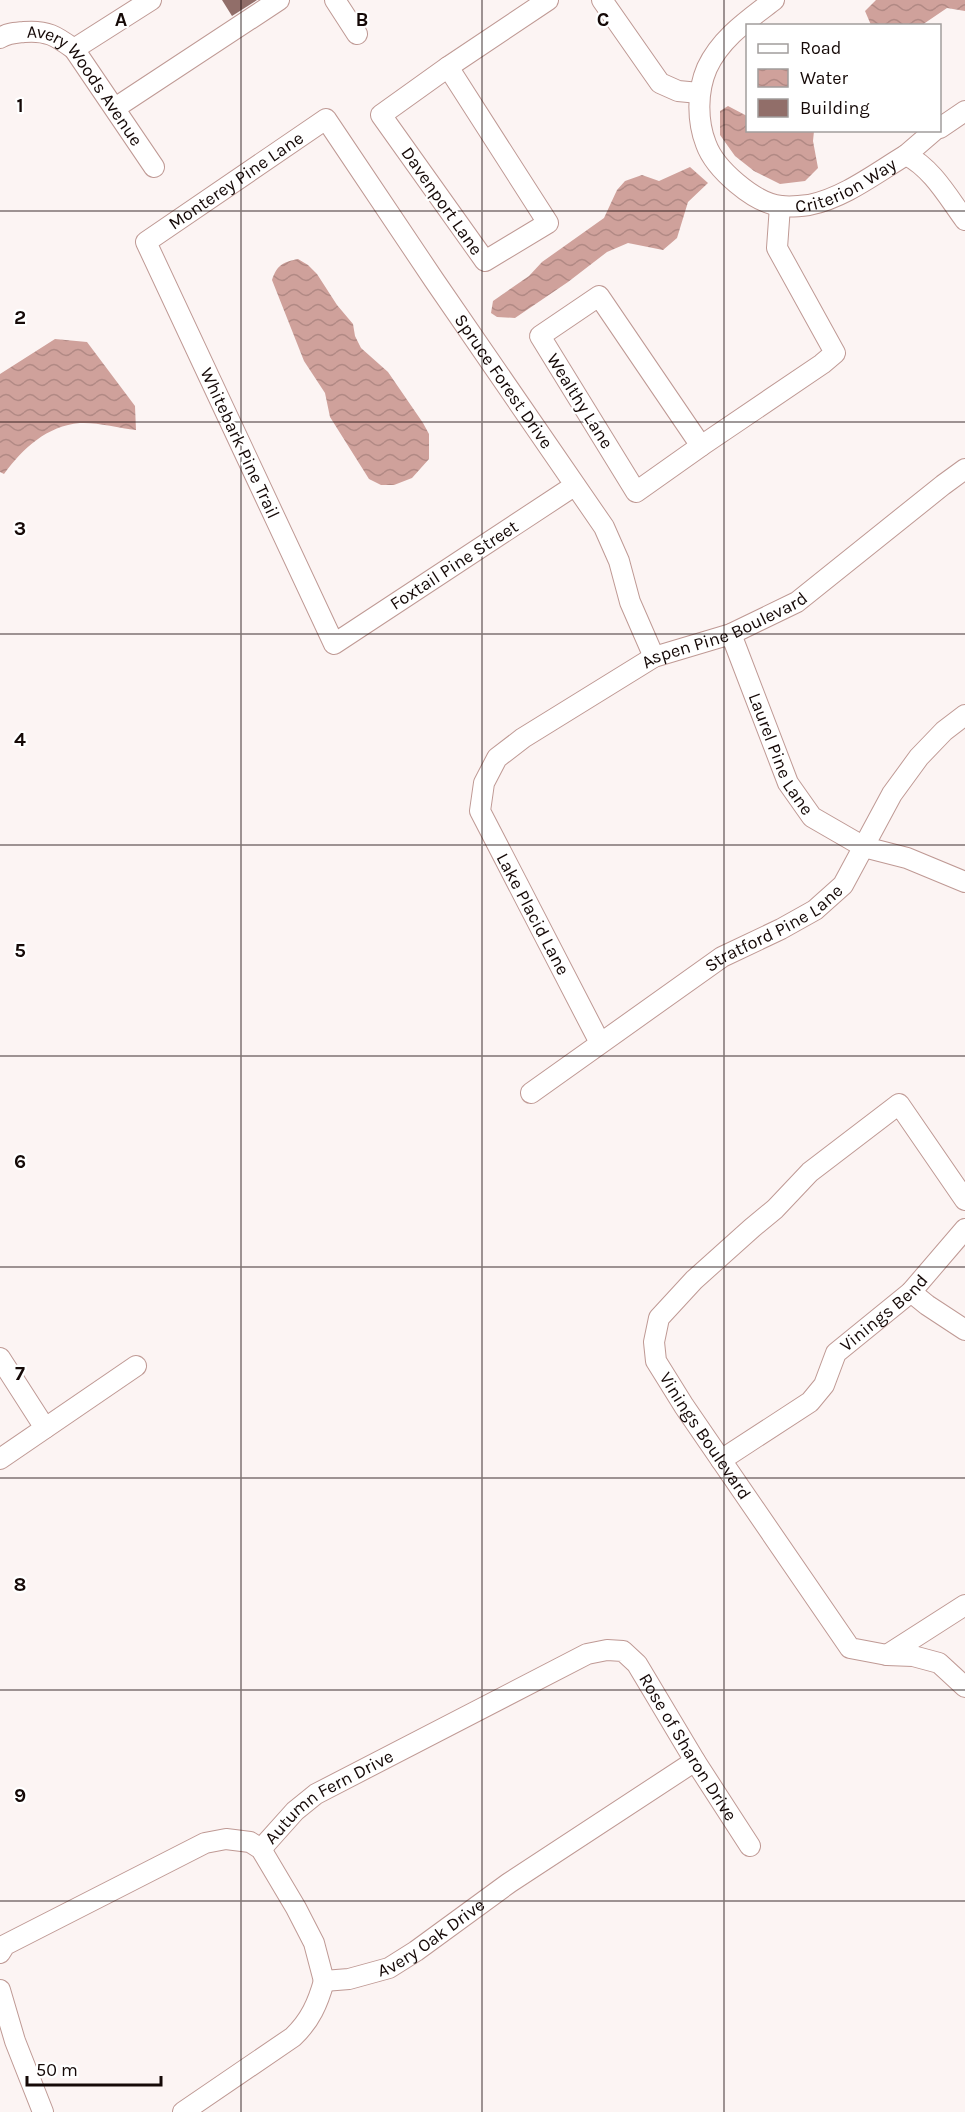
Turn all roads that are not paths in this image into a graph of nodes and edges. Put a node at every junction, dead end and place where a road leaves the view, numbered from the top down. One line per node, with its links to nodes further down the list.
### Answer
1 (152, 0): 9 (street)
2 (279, 0): 12 (street)
3 (335, 0): 7 (street)
4 (548, 0): 10 (street, Davenport Lane)
5 (602, 0): 11 (street)
6 (774, 0): 11 (street)
7 (357, 34)
8 (0, 38): 9 (street, Avery Woods Avenue)
9 (74, 49): 12 (street, Avery Woods Avenue)
10 (448, 67): 10 (street, Davenport Lane)
11 (699, 93): 19 (street)
12 (116, 108): 18 (street, Avery Woods Avenue)
13 (965, 111): 15 (street)
14 (326, 119): 21 (street, Monterey Pine Lane); 24 (street, Spruce Forest Drive)
15 (941, 127)
16 (933, 132): 17 (street, Criterion Way)
17 (906, 155): 19 (street, Criterion Way); 20 (street, Criterion Way)
18 (154, 168)
19 (780, 206): 22 (street, Wealthy Lane)
20 (965, 220)
21 (146, 242): 26 (street, Whitebark Pine Trail)
22 (701, 446): 22 (street, Wealthy Lane)
23 (965, 469): 25 (street, Aspen Pine Boulevard)
24 (574, 486): 26 (street, Foxtail Pine Street); 27 (street, Spruce Forest Drive)
25 (731, 634): 27 (street, Aspen Pine Boulevard); 30 (street, Laurel Pine Lane)
26 (334, 644)
27 (654, 657): 29 (street, Aspen Pine Boulevard)
28 (965, 715): 30 (street, Stratford Pine Lane)
29 (484, 783): 32 (street, Lake Placid Lane)
30 (864, 847): 31 (street, Laurel Pine Lane); 32 (street, Stratford Pine Lane)
31 (965, 882)
32 (600, 1043): 33 (street, Stratford Pine Lane)
33 (531, 1093)
34 (965, 1200): 42 (street, Vinings Boulevard)
35 (965, 1229): 36 (street, Vinings Bend)
36 (911, 1292): 37 (street); 42 (street, Vinings Bend)
37 (965, 1330)
38 (0, 1358): 40 (street)
39 (136, 1366): 40 (street)
40 (45, 1428): 41 (street)
41 (0, 1459)
42 (721, 1460): 45 (street, Vinings Boulevard)
43 (965, 1605): 45 (street)
44 (623, 1651): 47 (street, Rose of Sharon Drive); 49 (street, Autumn Fern Drive)
45 (887, 1655): 46 (street, Vinings Boulevard)
46 (965, 1687)
47 (695, 1761): 48 (street, Rose of Sharon Drive); 51 (street, Avery Oak Drive)
48 (750, 1846)
49 (261, 1849): 50 (street, Autumn Fern Drive); 51 (street)
50 (3, 1949)
51 (324, 1981): 54 (street)
52 (0, 1990): 53 (street)
53 (43, 2112)
54 (183, 2112)

